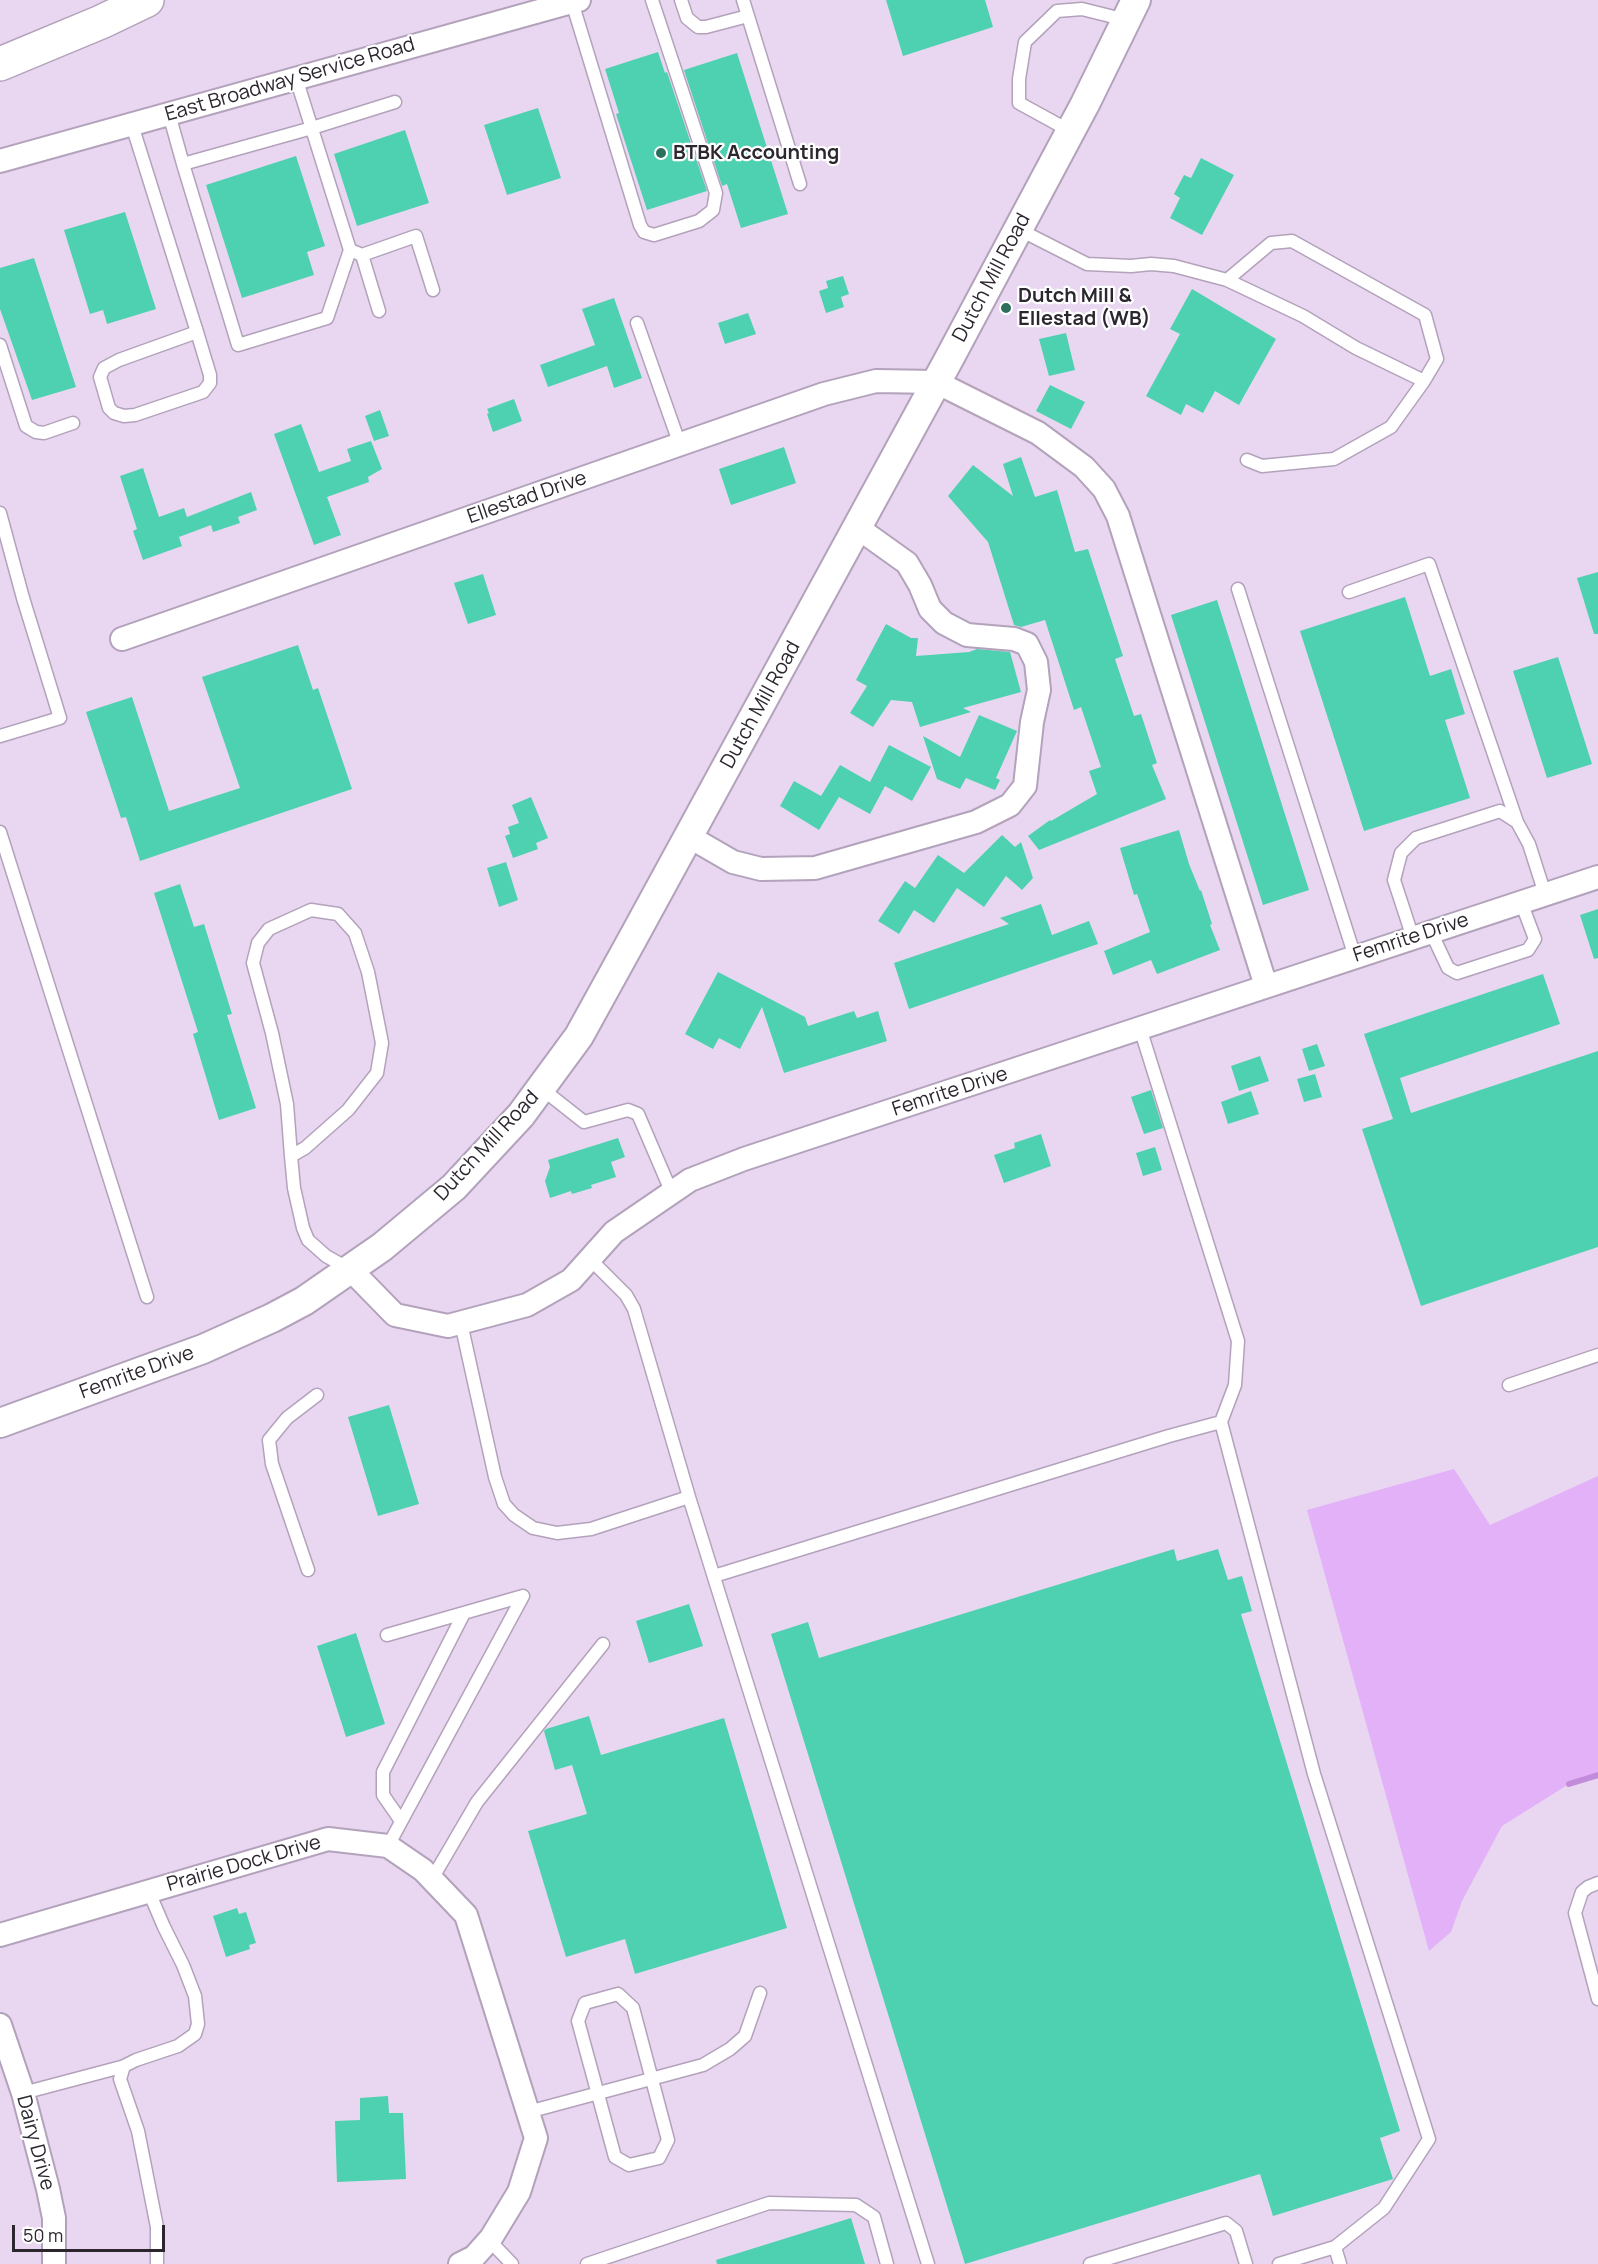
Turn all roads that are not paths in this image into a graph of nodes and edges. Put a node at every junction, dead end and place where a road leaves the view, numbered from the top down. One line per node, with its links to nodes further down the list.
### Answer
1 (147, 0): 8 (highway)
2 (652, 0): 5 (lane)
3 (681, 0): 7 (lane)
4 (743, 0): 7 (lane)
5 (575, 1): 9 (street, East Broadway Service Road)
6 (1131, 10): 14 (street, Dutch Mill Road); 14 (lane)
7 (748, 16): 17 (lane)
8 (0, 64)
9 (296, 78): 11 (street, East Broadway Service Road); 13 (lane)
10 (395, 102): 13 (lane)
11 (169, 114): 12 (street, East Broadway Service Road); 16 (lane)
12 (132, 125): 15 (street, East Broadway Service Road); 25 (lane)
13 (312, 128): 16 (lane); 19 (lane)
14 (1070, 131): 18 (street, Dutch Mill Road)
15 (0, 161)
16 (183, 164): 19 (lane)
17 (800, 184)
18 (1018, 229): 21 (lane); 28 (street, Dutch Mill Road)
19 (350, 250): 20 (lane)
20 (362, 255): 22 (lane); 23 (lane)
21 (1227, 280): 27 (lane); 27 (lane)
22 (433, 290)
23 (379, 311)
24 (637, 323): 30 (lane)
25 (197, 332): 25 (lane)
26 (0, 345): 29 (lane)
27 (1424, 381): 31 (lane)
28 (936, 382): 30 (street, Ellestad Drive); 33 (street, Dutch Mill Road); 46 (street)
29 (73, 423)
30 (680, 445): 36 (street, Ellestad Drive)
31 (1247, 460)
32 (0, 513): 37 (lane)
33 (858, 528): 40 (street, Dutch Mill Road); 40 (street)
34 (1238, 589): 45 (lane)
35 (1349, 592): 38 (lane)
36 (122, 639)
37 (0, 736)
38 (1517, 822): 42 (lane); 44 (lane)
39 (0, 832): 53 (lane)
40 (688, 836): 48 (street, Dutch Mill Road)
41 (1598, 876): 42 (street, Femrite Drive)
42 (1545, 894): 43 (street, Femrite Drive)
43 (1521, 902): 44 (street, Femrite Drive); 44 (lane)
44 (1422, 935): 45 (street, Femrite Drive)
45 (1355, 957): 46 (street, Femrite Drive)
46 (1266, 986): 47 (street, Femrite Drive)
47 (1140, 1028): 50 (street, Femrite Drive); 59 (lane)
48 (541, 1088): 50 (lane); 52 (street, Dutch Mill Road)
49 (291, 1156): 49 (lane); 52 (lane)
50 (671, 1191): 51 (street, Femrite Drive)
51 (590, 1259): 55 (street, Femrite Drive); 61 (lane)
52 (350, 1269): 54 (street, Dutch Mill Road); 55 (street, Femrite Drive)
53 (147, 1297)
54 (272, 1318): 60 (street, Femrite Drive)
55 (461, 1323): 61 (lane)
56 (1598, 1355): 57 (lane)
57 (1509, 1385)
58 (317, 1395): 62 (lane)
59 (1221, 1422): 63 (lane); 82 (lane)
60 (0, 1423)
61 (689, 1497): 63 (lane)
62 (308, 1570)
63 (714, 1576): 89 (lane)
64 (464, 1613): 65 (lane); 67 (lane); 67 (lane)
65 (387, 1635)
66 (603, 1644): 69 (lane)
67 (401, 1821): 68 (lane)
68 (388, 1846): 69 (street, Prairie Dock Drive); 71 (street, Prairie Dock Drive)
69 (432, 1879): 80 (street, Prairie Dock Drive)
70 (1598, 1883): 74 (lane)
71 (149, 1892): 72 (street, Prairie Dock Drive); 76 (lane)
72 (0, 1935)
73 (760, 1993): 77 (lane)
74 (1598, 1999)
75 (0, 2025): 78 (street, Dairy Drive)
76 (125, 2066): 78 (lane); 84 (lane)
77 (652, 2079): 79 (lane); 79 (lane); 79 (lane)
78 (23, 2093): 83 (street, Dairy Drive)
79 (598, 2093): 80 (lane)
80 (528, 2112): 81 (street, Prairie Dock Drive)
81 (489, 2240): 85 (street, Prairie Dock Drive); 86 (lane)
82 (1335, 2247): 92 (lane); 93 (lane)
83 (54, 2264)
84 (157, 2264)
85 (460, 2264)
86 (512, 2264)
87 (587, 2264): 88 (lane)
88 (887, 2264)
89 (928, 2264)
90 (1090, 2264): 91 (lane)
91 (1246, 2264)
92 (1279, 2264)
93 (1340, 2264)

